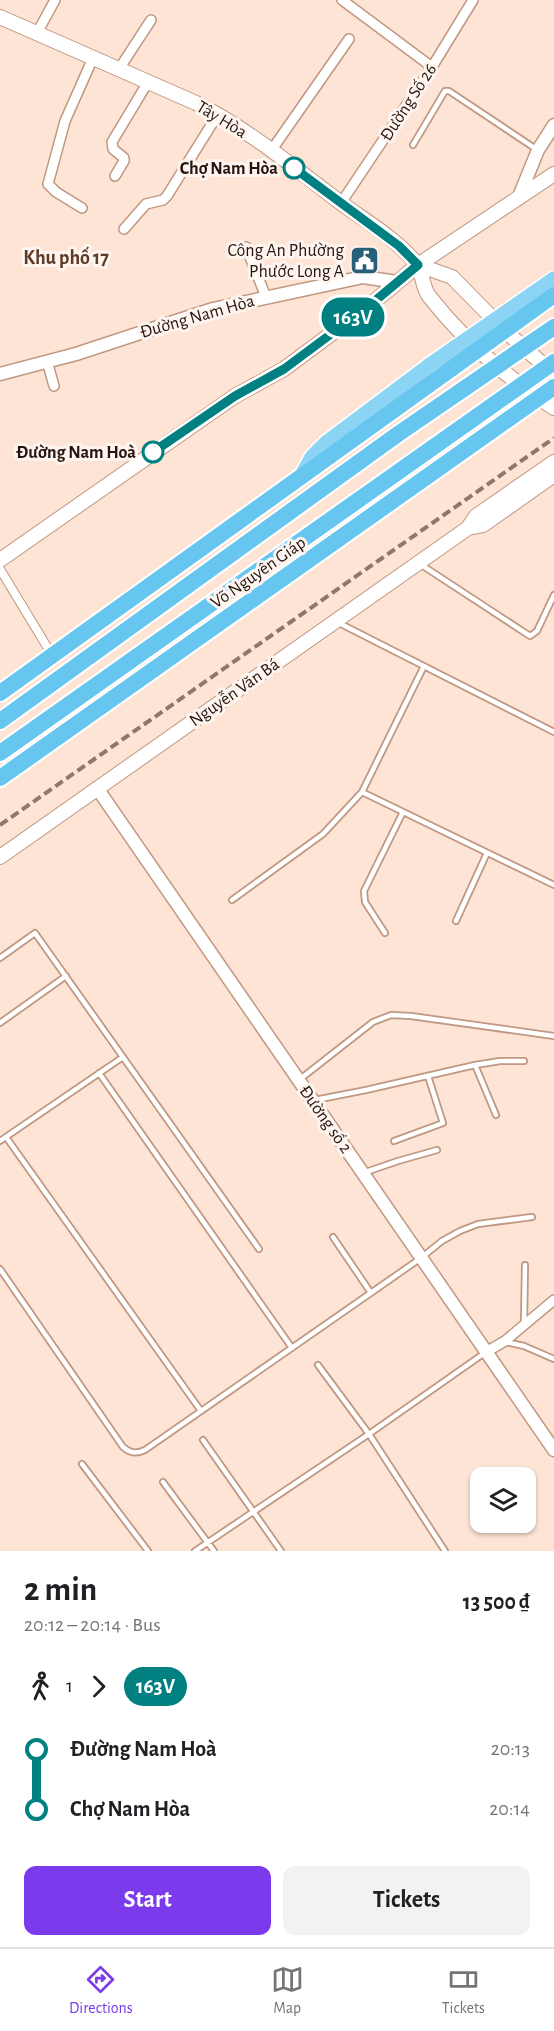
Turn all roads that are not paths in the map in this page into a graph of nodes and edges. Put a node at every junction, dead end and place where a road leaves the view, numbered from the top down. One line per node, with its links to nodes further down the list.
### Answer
1 (55, 0): 6 (street)
2 (342, 0): 9 (street)
3 (473, 0): 9 (street, Đường Số 26)
4 (0, 17): 6 (main road, Tây Hòa)
5 (151, 20): 10 (street)
6 (37, 33): 8 (main road, Tây Hòa)
7 (349, 39): 16 (street)
8 (93, 58): 10 (main road, Tây Hòa); 21 (street)
9 (432, 67): 20 (street, Đường Số 26)
10 (119, 69): 11 (main road, Tây Hòa)
11 (148, 82): 12 (main road, Tây Hòa); 18 (street)
12 (218, 114): 16 (main road, Tây Hòa); 22 (street)
13 (554, 125): 15 (street)
14 (413, 145): 15 (lane)
15 (538, 150): 19 (street)
16 (271, 151): 20 (main road, Tây Hòa)
17 (554, 174): 19 (main road)
18 (115, 176)
19 (518, 199): 24 (main road)
20 (341, 203): 24 (main road, Tây Hòa)
21 (82, 208)
22 (124, 229)
23 (246, 247): 28 (street)
24 (418, 265): 26 (main road); 29 (main road, Tây Hòa); 31 (main road, Tây Hòa)
25 (554, 279): 29 (main road)
26 (397, 282): 28 (street, Đường Nam Hòa); 49 (main road)
27 (554, 295): 29 (highway)
28 (266, 297): 33 (street, Đường Nam Hòa)
29 (500, 325): 31 (highway); 32 (main road, Tây Hòa)
30 (554, 327): 32 (highway)
31 (473, 345): 34 (main road, Tây Hòa); 37 (highway); 44 (highway); 47 (main road)
32 (523, 348): 34 (highway, Võ Nguyên Giáp); 35 (main road, Tây Hòa)
33 (48, 361): 36 (street, Đường Nam Hòa); 39 (street)
34 (496, 366): 37 (highway, Võ Nguyên Giáp); 38 (main road, Tây Hòa)
35 (551, 368): 38 (highway, Võ Nguyên Giáp)
36 (0, 374)
37 (472, 383): 43 (highway, Võ Nguyên Giáp)
38 (521, 385): 41 (main road, Tây Hòa); 59 (highway, Võ Nguyên Giáp)
39 (54, 386)
40 (554, 387): 41 (highway, Võ Nguyên Giáp)
41 (538, 398): 42 (main road, Tây Hòa); 60 (highway, Võ Nguyên Giáp)
42 (554, 408)
43 (426, 414): 44 (highway); 57 (highway, Võ Nguyên Giáp)
44 (380, 420): 47 (highway)
45 (554, 462): 48 (main road, Nguyễn Văn Bá)
46 (554, 476): 48 (main road, Nguyễn Văn Bá)
47 (301, 477): 54 (highway)
48 (468, 528): 50 (main road, Nguyễn Văn Bá)
49 (0, 560)
50 (418, 562): 52 (lane); 53 (main road, Nguyễn Văn Bá)
51 (0, 569): 54 (street)
52 (554, 595)
53 (335, 621): 55 (lane); 61 (main road, Nguyễn Văn Bá)
54 (53, 655): 56 (highway)
55 (424, 666): 58 (lane); 62 (lane)
56 (0, 693)
57 (0, 721)
58 (554, 732)
59 (0, 753)
60 (0, 778)
61 (97, 788): 65 (main road, Nguyễn Văn Bá); 79 (street, Đường số 2)
62 (362, 792): 63 (lane); 67 (lane)
63 (403, 812): 64 (lane); 69 (lane)
64 (487, 853): 66 (lane); 68 (lane)
65 (0, 856)
66 (554, 885)
67 (232, 900)
68 (456, 921)
69 (384, 933)
70 (0, 958): 71 (lane)
71 (66, 976): 72 (lane); 74 (lane)
72 (0, 1023)
73 (554, 1036): 79 (lane)
74 (123, 1057): 77 (lane); 89 (lane)
75 (524, 1061): 76 (lane)
76 (475, 1065): 78 (lane); 81 (lane)
77 (99, 1073): 82 (lane); 97 (lane)
78 (428, 1076): 80 (lane); 84 (lane)
79 (299, 1080): 80 (street, Đường số 2)
80 (312, 1099): 86 (street, Đường số 2)
81 (496, 1115)
82 (6, 1137): 83 (lane); 101 (lane)
83 (0, 1141)
84 (394, 1141)
85 (437, 1150): 86 (lane)
86 (363, 1173): 90 (street, Đường số 2)
87 (532, 1217): 90 (lane)
88 (333, 1237): 93 (lane)
89 (259, 1250)
90 (421, 1258): 93 (lane); 98 (street, Đường số 2)
91 (525, 1265): 95 (lane)
92 (0, 1269): 101 (lane)
93 (371, 1293): 97 (lane)
94 (554, 1300): 95 (street)
95 (524, 1324): 96 (street)
96 (505, 1341): 98 (street); 99 (lane)
97 (292, 1348): 101 (lane)
98 (486, 1352): 102 (lane); 104 (street, Đường số 2)
99 (554, 1359)
100 (318, 1365): 102 (lane)
101 (201, 1411)
102 (369, 1434): 107 (lane); 113 (lane)
103 (204, 1440): 107 (lane)
104 (554, 1450)
105 (82, 1464): 109 (lane)
106 (163, 1482): 108 (lane)
107 (254, 1512): 108 (lane); 112 (lane)
108 (208, 1542): 110 (lane); 111 (lane)
109 (148, 1551)
110 (195, 1551)
111 (214, 1551)
112 (281, 1551)
113 (445, 1551)

